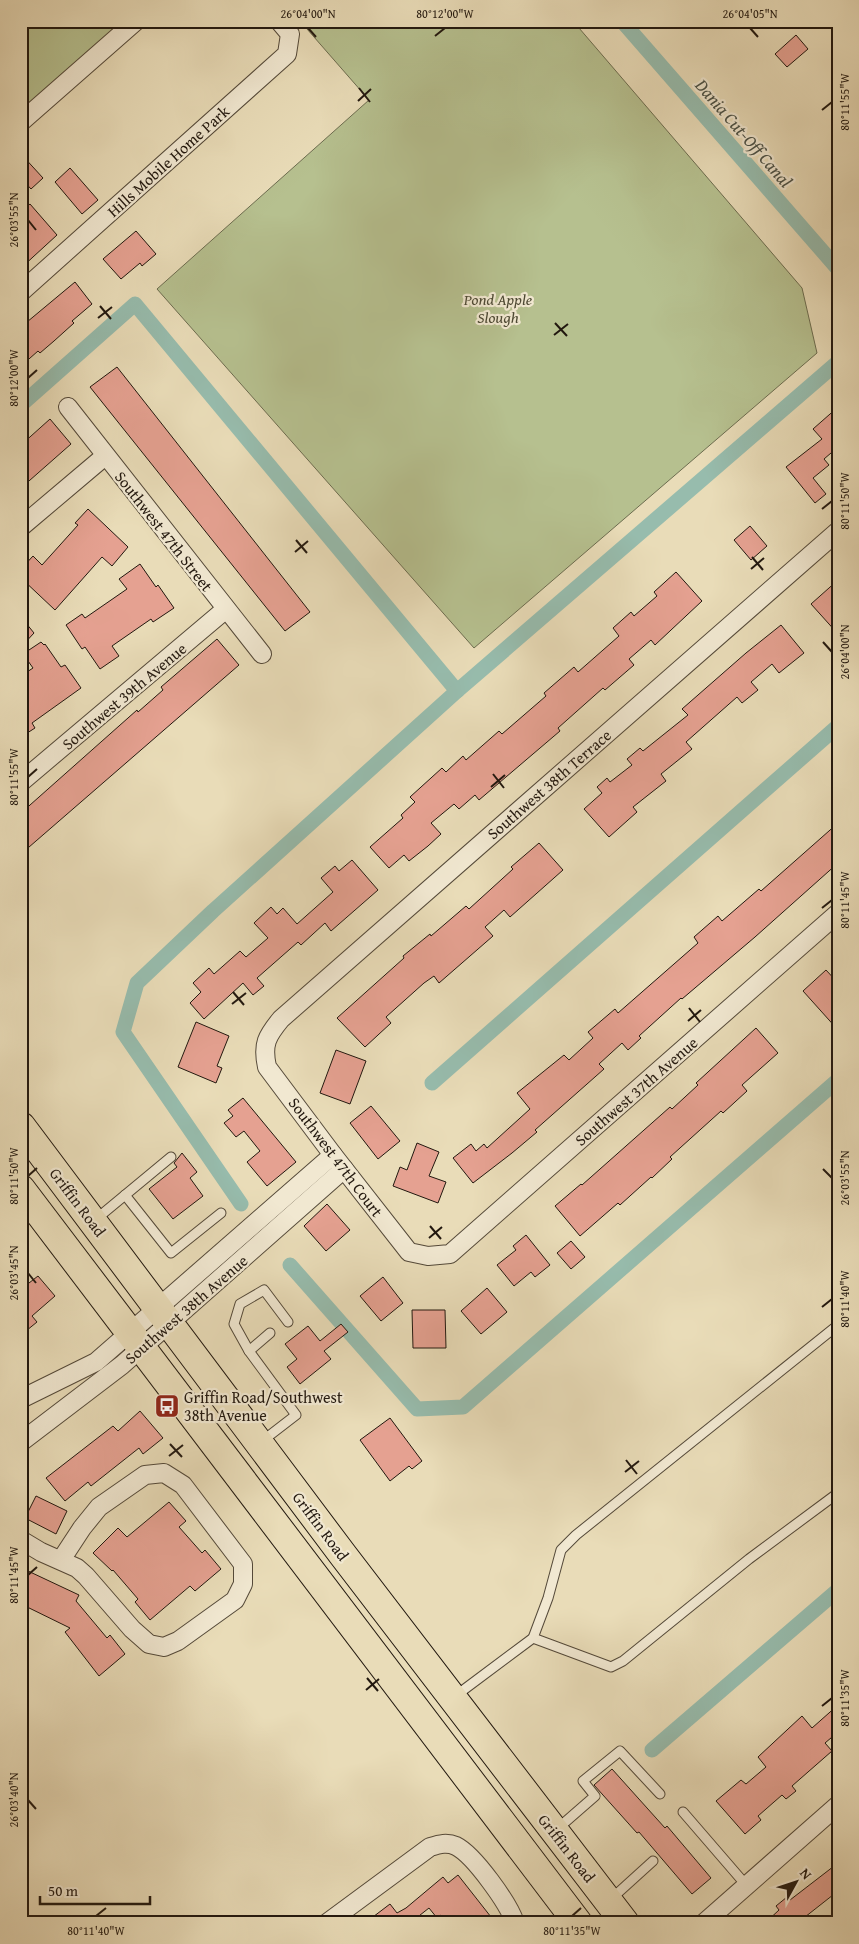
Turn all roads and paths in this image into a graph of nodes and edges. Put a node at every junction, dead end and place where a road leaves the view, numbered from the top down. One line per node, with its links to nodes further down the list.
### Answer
1 (136, 21): 5 (street)
2 (278, 21): 6 (street, Hills Mobile Home Park)
3 (833, 21): 4 (lane)
4 (838, 26)
5 (21, 122)
6 (21, 292)
7 (68, 407): 8 (street, Southwest 47th Street)
8 (105, 456): 9 (street); 11 (street, Southwest 47th Street)
9 (21, 527)
10 (838, 531): 15 (street, Southwest 38th Terrace)
11 (226, 609): 12 (street, Southwest 47th Street); 13 (street, Southwest 39th Avenue)
12 (262, 654)
13 (21, 782)
14 (838, 913): 24 (street, Southwest 37th Avenue)
15 (266, 1042): 17 (street, Southwest 47th Court)
16 (21, 1126): 23 (main road, Griffin Road)
17 (333, 1155): 19 (street, Southwest 47th Court); 25 (street, Southwest 38th Avenue)
18 (171, 1157): 21 (lane)
19 (344, 1169): 24 (street, Southwest 47th Court); 25 (street, Southwest 38th Avenue)
20 (21, 1189): 29 (main road)
21 (125, 1195): 22 (lane); 23 (lane)
22 (221, 1213)
23 (93, 1222): 25 (main road, Griffin Road)
24 (428, 1256)
25 (164, 1316): 29 (street, Southwest 38th Avenue); 33 (main road, Griffin Road)
26 (288, 1322): 30 (lane)
27 (838, 1326): 37 (lane)
28 (270, 1333): 30 (lane)
29 (136, 1340): 31 (street, Southwest 38th Avenue); 32 (street, Southwest 38th Avenue); 48 (main road)
30 (249, 1351): 33 (lane)
31 (21, 1399)
32 (21, 1442)
33 (259, 1443): 38 (main road, Griffin Road)
34 (838, 1493): 37 (lane)
35 (21, 1540): 36 (street)
36 (61, 1560): 36 (street)
37 (533, 1638): 38 (lane)
38 (452, 1698): 42 (main road, Griffin Road)
39 (660, 1794): 42 (lane)
40 (838, 1805): 44 (street)
41 (683, 1812): 44 (lane)
42 (554, 1831): 45 (main road, Griffin Road)
43 (653, 1861): 45 (lane)
44 (746, 1885): 50 (street)
45 (608, 1902): 49 (main road, Griffin Road)
46 (329, 1922): 47 (street)
47 (515, 1922)
48 (578, 1923)
49 (625, 1923)
50 (704, 1923)

